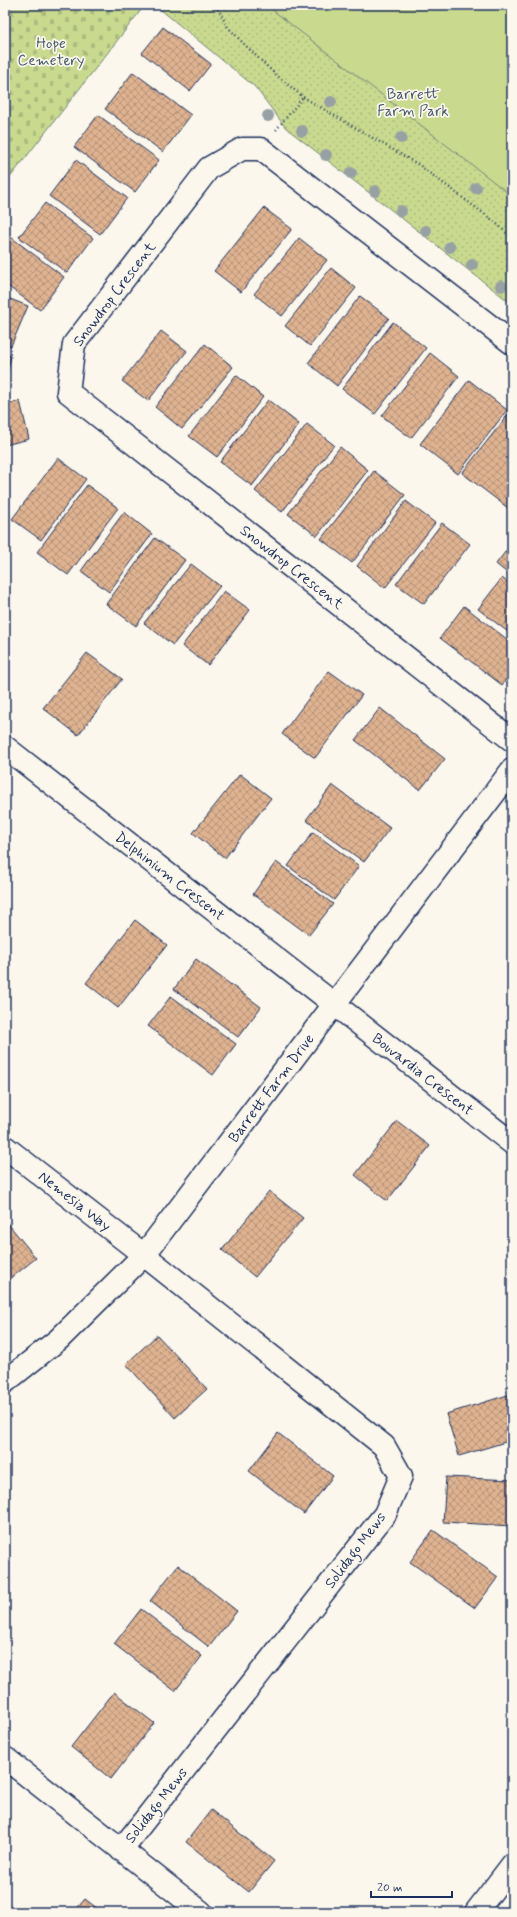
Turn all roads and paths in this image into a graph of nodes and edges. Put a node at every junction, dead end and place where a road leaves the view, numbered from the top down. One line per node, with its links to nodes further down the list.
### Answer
1 (216, 5): 2 (path)
2 (303, 97): 3 (path); 4 (path)
3 (261, 149): 5 (street); 6 (street, Snowdrop Crescent)
4 (512, 238)
5 (512, 343)
6 (512, 740)
7 (5, 747): 9 (street, Delphinium Crescent)
8 (512, 770): 9 (street, Barrett Farm Drive)
9 (334, 1004): 10 (street, Bouvardia Crescent); 12 (street, Barrett Farm Drive)
10 (512, 1143)
11 (5, 1147): 12 (street, Nemesia Way)
12 (144, 1255): 13 (street, Barrett Farm Drive); 15 (street, Solidago Mews)
13 (5, 1382)
14 (5, 1758): 15 (street)
15 (121, 1850): 17 (street)
16 (512, 1865): 18 (street)
17 (201, 1912)
18 (476, 1912)

